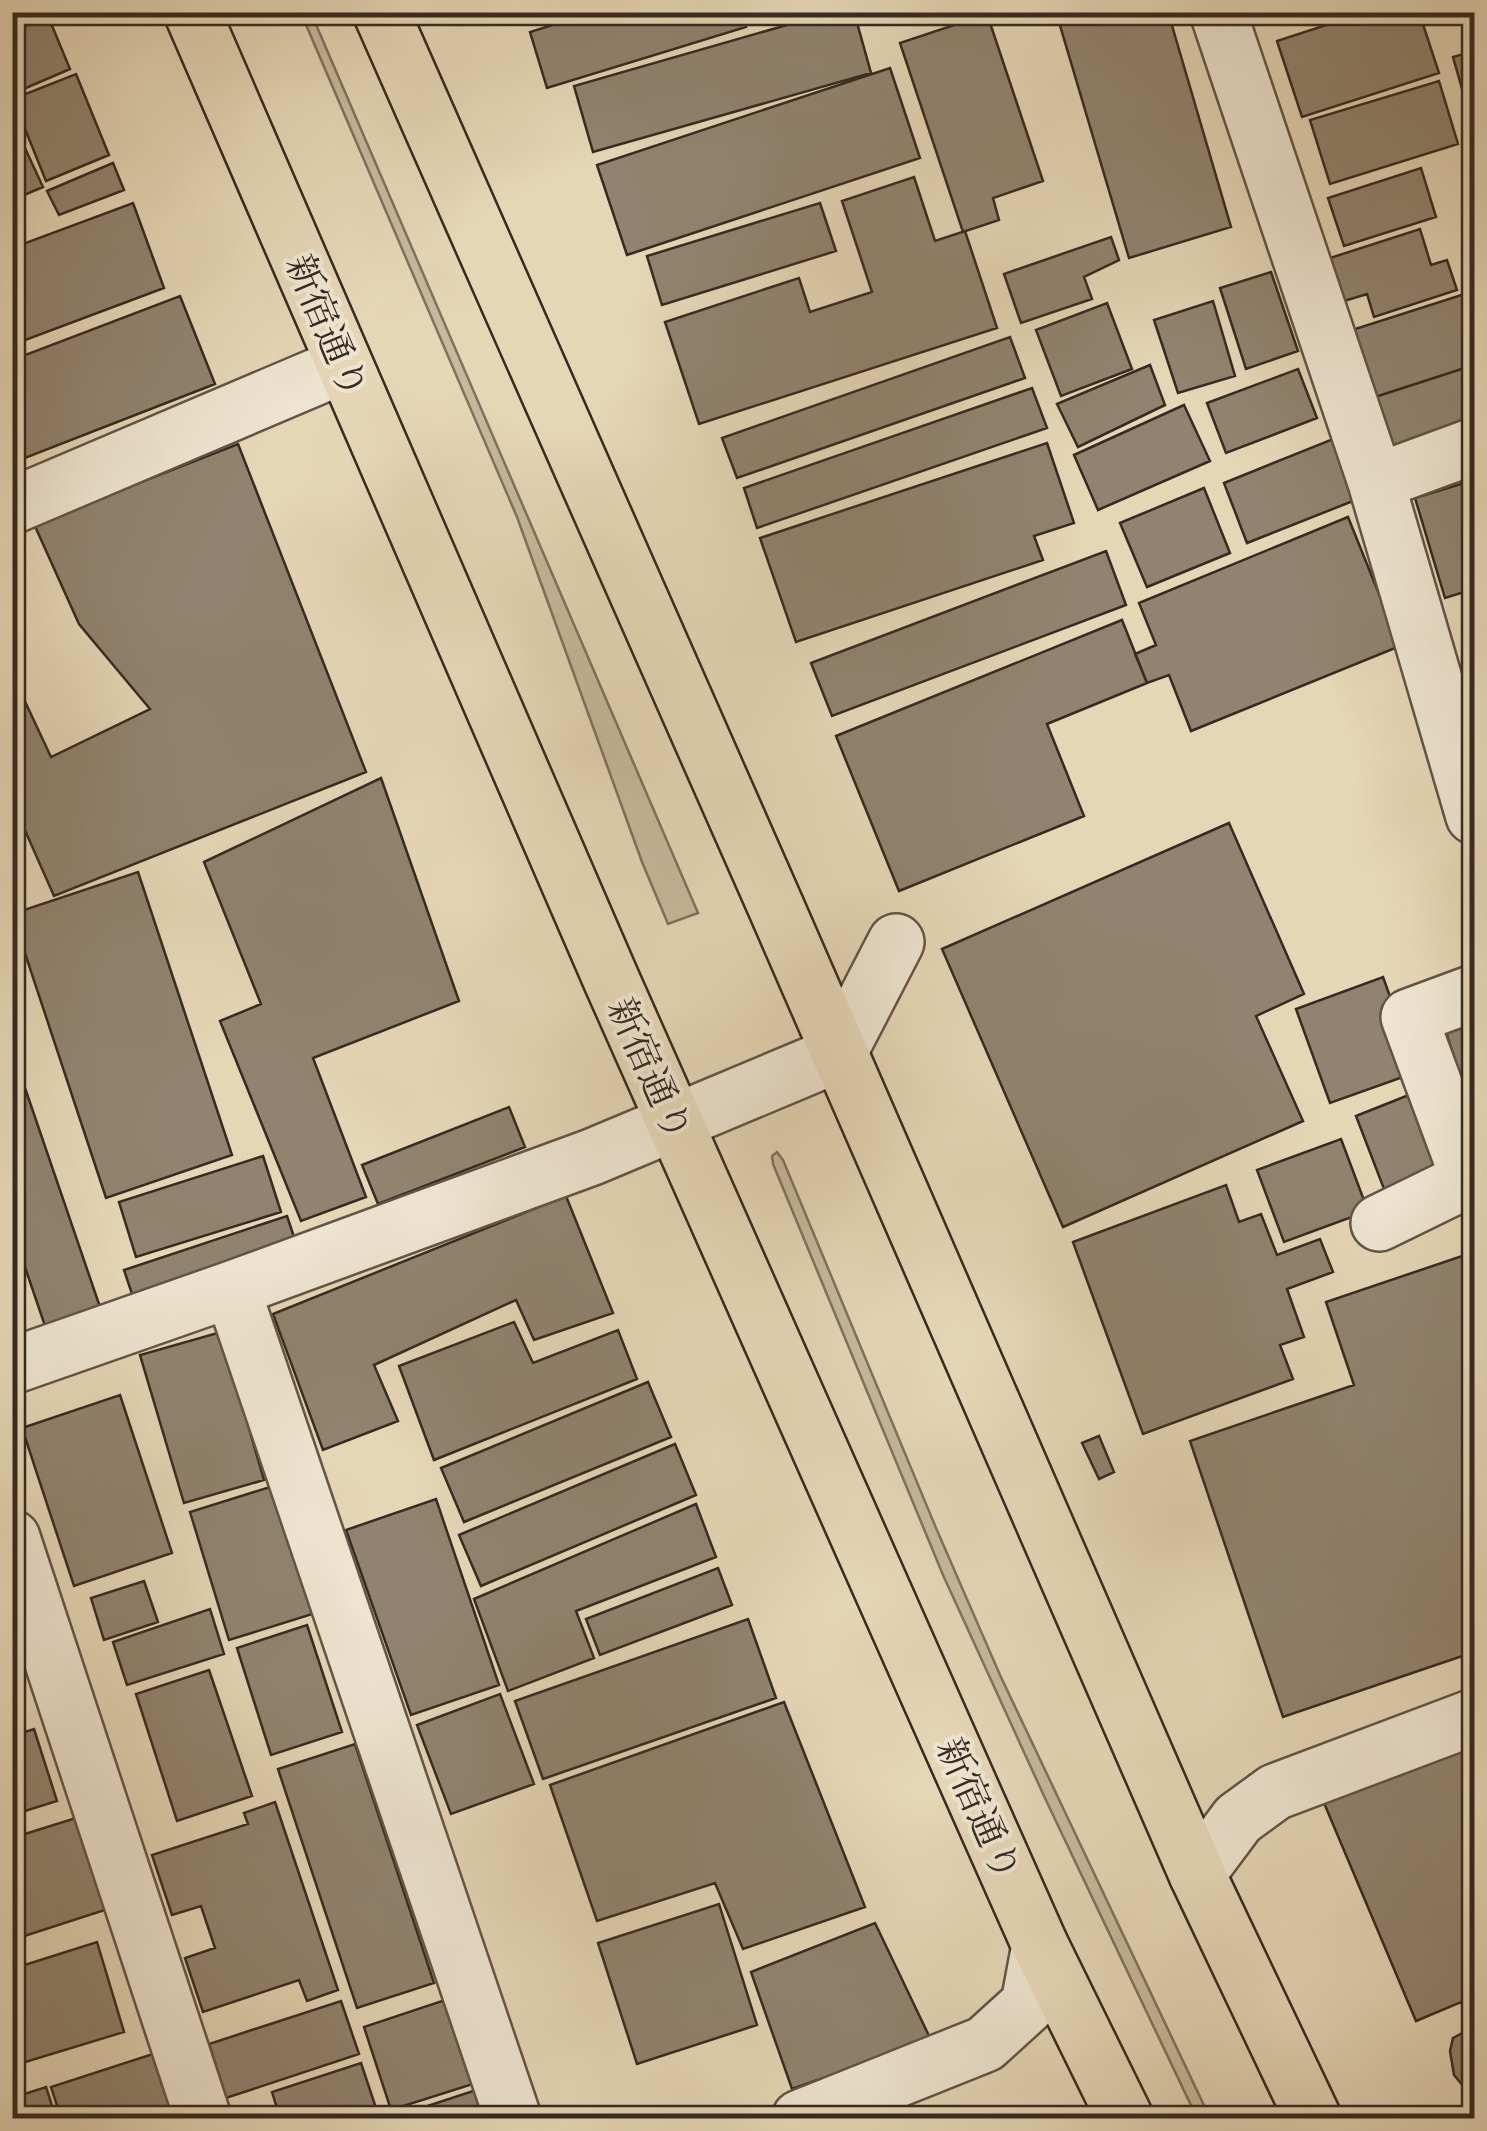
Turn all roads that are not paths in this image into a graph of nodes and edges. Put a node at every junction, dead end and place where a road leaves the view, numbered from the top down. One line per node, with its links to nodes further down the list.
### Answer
1 (192, 12): 4 (highway, 新宿通り)
2 (380, 12): 11 (highway)
3 (1218, 12): 6 (street)
4 (344, 365): 7 (street); 12 (highway, 新宿通り)
5 (1474, 446): 6 (street)
6 (1376, 482): 8 (street)
7 (12, 506)
8 (1474, 816)
9 (896, 942): 11 (street)
10 (1474, 994): 13 (street)
11 (838, 1054): 12 (street); 18 (highway)
12 (674, 1123): 14 (street); 19 (highway, 新宿通り)
13 (1380, 1223)
14 (232, 1289): 15 (street); 21 (street)
15 (12, 1366)
16 (12, 1538): 20 (street)
17 (1474, 1717): 18 (street)
18 (1196, 1874): 24 (highway)
19 (1040, 1945): 22 (street); 23 (highway, 新宿通り)
20 (203, 2118)
21 (513, 2118)
22 (800, 2118)
23 (1125, 2118)
24 (1313, 2118)

